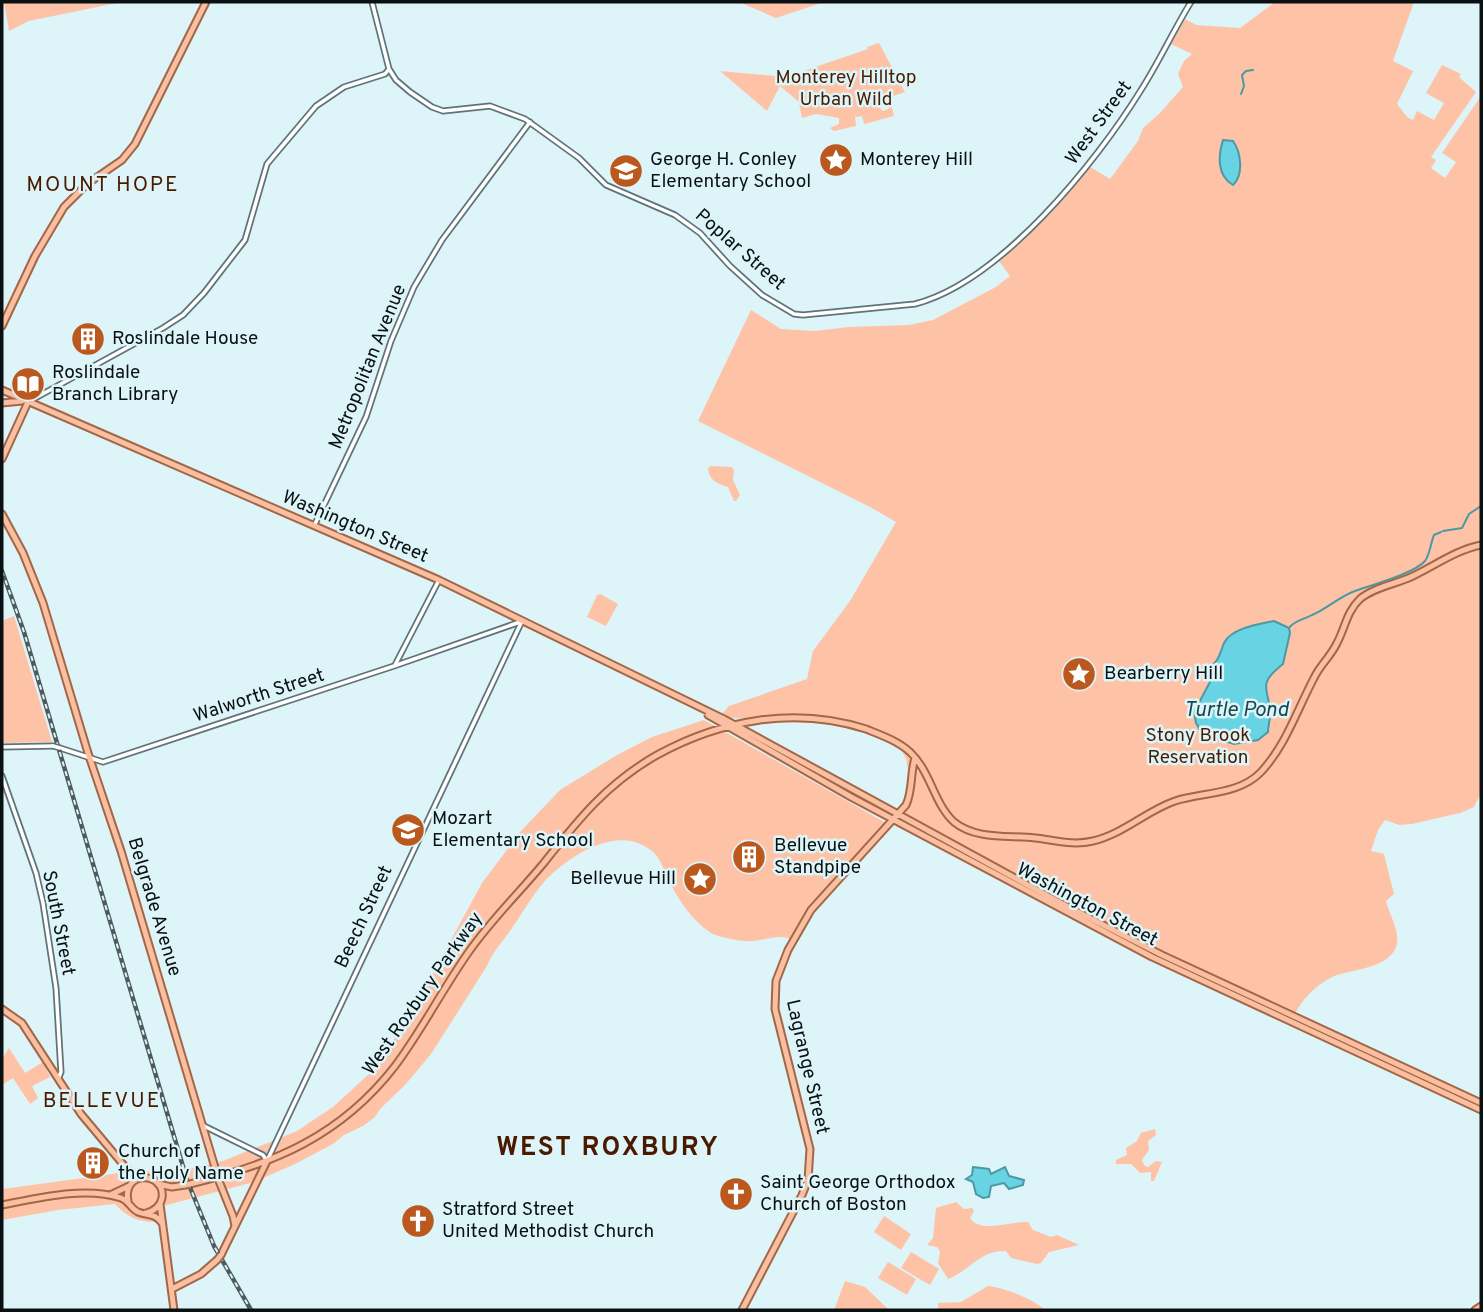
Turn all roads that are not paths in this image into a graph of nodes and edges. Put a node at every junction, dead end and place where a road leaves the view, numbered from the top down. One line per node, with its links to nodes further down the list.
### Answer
1 (206, 2): 7 (main road)
2 (372, 2): 4 (street)
3 (1191, 2): 6 (street, West Street)
4 (390, 69): 5 (street, Poplar Street); 9 (street)
5 (530, 122): 6 (street, Poplar Street); 13 (street, Metropolitan Avenue)
6 (1011, 247)
7 (2, 326)
8 (2, 390): 9 (main road, Washington Street); 10 (main road)
9 (29, 401): 10 (main road); 11 (main road); 13 (main road, Washington Street)
10 (2, 403)
11 (2, 459)
12 (2, 514): 23 (main road, Belgrade Avenue)
13 (314, 526): 15 (main road, Washington Street)
14 (1481, 545): 22 (main road)
15 (439, 580): 16 (main road, Washington Street); 17 (street)
16 (522, 621): 17 (street, Walworth Street); 19 (main road, Washington Street); 32 (street, Beech Street)
17 (394, 666): 23 (street, Walworth Street)
18 (776, 718): 19 (main road, West Roxbury Parkway); 20 (main road); 22 (main road, West Roxbury Parkway)
19 (730, 725): 20 (main road, Washington Street); 26 (main road, Washington Street); 32 (main road, West Roxbury Parkway)
20 (753, 735): 25 (main road, Washington Street)
21 (2, 747): 23 (street, Walworth Street, bridge)
22 (915, 758): 25 (main road)
23 (90, 759): 31 (main road, Belgrade Avenue)
24 (2, 776): 28 (street, South Street)
25 (898, 815): 26 (main road, Lagrange Street); 29 (main road, Washington Street)
26 (893, 819): 30 (main road, Washington Street); 49 (main road, Lagrange Street)
27 (2, 1009): 28 (main road)
28 (58, 1079): 33 (main road)
29 (1481, 1103)
30 (1481, 1110)
31 (202, 1125): 32 (street); 34 (main road, Belgrade Avenue)
32 (267, 1161): 34 (main road, West Roxbury Parkway); 45 (main road, Beech Street)
33 (127, 1169): 35 (main road); 37 (main road)
34 (218, 1177): 38 (main road, West Roxbury Parkway); 45 (main road, Belgrade Avenue)
35 (141, 1178): 36 (main road); 37 (main road)
36 (158, 1184): 38 (main road, West Roxbury Parkway); 40 (main road)
37 (130, 1185): 39 (main road); 41 (main road)
38 (175, 1187): 40 (main road)
39 (110, 1195): 41 (main road); 42 (main road)
40 (161, 1202): 43 (main road); 44 (main road)
41 (130, 1204): 43 (main road)
42 (2, 1205)
43 (146, 1213): 44 (main road)
44 (162, 1223): 46 (main road)
45 (234, 1226): 46 (main road)
46 (172, 1289): 48 (main road)
47 (1481, 1306): 50 (main road)
48 (174, 1310)
49 (742, 1310)
50 (1475, 1310)

